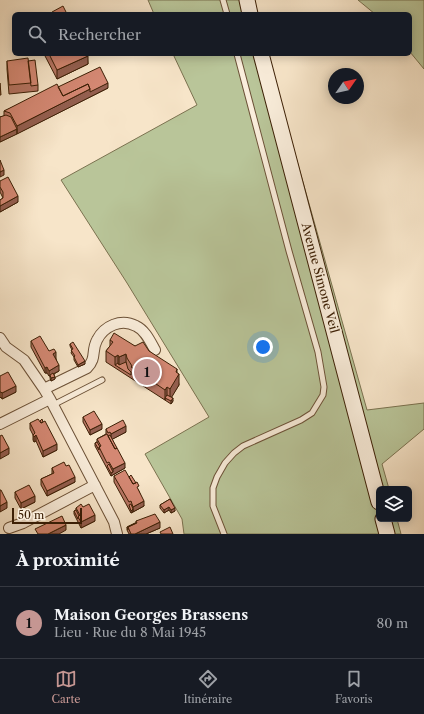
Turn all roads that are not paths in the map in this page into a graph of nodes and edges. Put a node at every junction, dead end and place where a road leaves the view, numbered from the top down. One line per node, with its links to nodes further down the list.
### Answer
1 (223, 0): 3 (lane)
2 (246, 0): 4 (main road)
3 (226, 12)
4 (249, 12)
5 (238, 56): 18 (lane)
6 (262, 56): 14 (main road, Avenue Simone Veil)
7 (0, 338): 10 (street)
8 (155, 350): 10 (street)
9 (102, 380): 11 (lane)
10 (44, 389): 11 (street)
11 (52, 402): 12 (street); 13 (street)
12 (0, 424)
13 (95, 485): 16 (street); 17 (street)
14 (376, 491)
15 (385, 522): 19 (main road)
16 (9, 528)
17 (117, 534)
18 (224, 534)
19 (387, 534)

